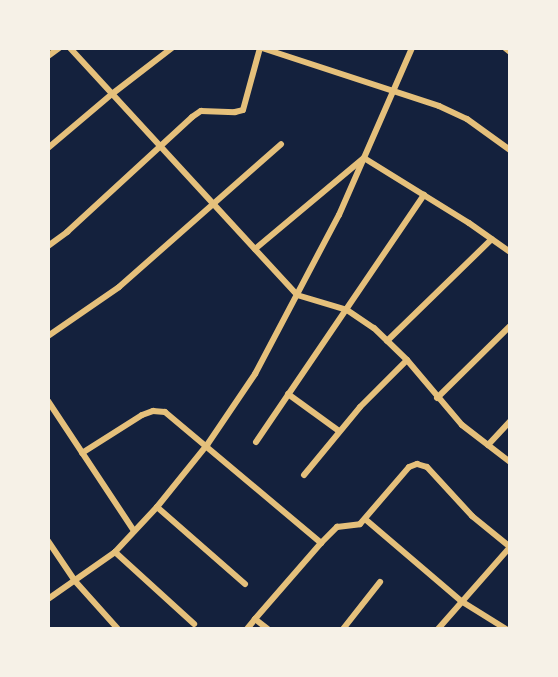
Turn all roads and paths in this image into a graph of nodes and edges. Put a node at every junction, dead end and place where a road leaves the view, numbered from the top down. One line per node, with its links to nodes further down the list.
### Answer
1 (59, 48): 9 (street)
2 (70, 48): 11 (street)
3 (172, 48): 11 (street)
4 (261, 48): 7 (street); 13 (street)
5 (412, 48): 10 (street)
6 (505, 48): 8 (street)
7 (274, 50): 10 (street)
8 (510, 52)
9 (48, 56)
10 (393, 92): 15 (street); 16 (street)
11 (112, 94): 13 (street); 14 (street)
12 (280, 144): 18 (street)
13 (159, 145): 18 (street); 20 (street)
14 (48, 148)
15 (510, 150)
16 (364, 158): 17 (street); 21 (street); 23 (street)
17 (424, 195): 19 (street); 24 (street)
18 (213, 203): 21 (street); 26 (street)
19 (492, 239): 22 (street); 27 (street)
20 (48, 246)
21 (255, 249): 23 (street)
22 (510, 252)
23 (297, 295): 24 (street); 36 (street)
24 (347, 310): 27 (street); 29 (street)
25 (510, 326): 30 (street)
26 (48, 336)
27 (387, 342): 28 (street)
28 (407, 360): 30 (street); 33 (street)
29 (288, 394): 33 (street); 34 (street)
30 (437, 398): 35 (street)
31 (48, 401): 37 (street)
32 (510, 422): 35 (street)
33 (339, 431): 39 (street)
34 (256, 442)
35 (488, 444): 38 (street)
36 (207, 445): 37 (street); 40 (street); 44 (street)
37 (82, 453): 42 (street)
38 (510, 462)
39 (304, 475)
40 (157, 507): 42 (street); 49 (street)
41 (365, 519): 44 (street); 45 (street); 51 (street)
42 (134, 531): 46 (street)
43 (48, 541): 47 (street)
44 (321, 543): 52 (street)
45 (510, 547): 51 (street)
46 (115, 552): 47 (street); 53 (street)
47 (75, 581): 50 (street); 54 (street)
48 (380, 582): 57 (street)
49 (245, 584)
50 (48, 599)
51 (461, 601): 58 (street); 59 (street)
52 (255, 619): 55 (street); 56 (street)
53 (194, 624)
54 (116, 628)
55 (247, 629)
56 (268, 629)
57 (343, 629)
58 (438, 629)
59 (507, 629)

